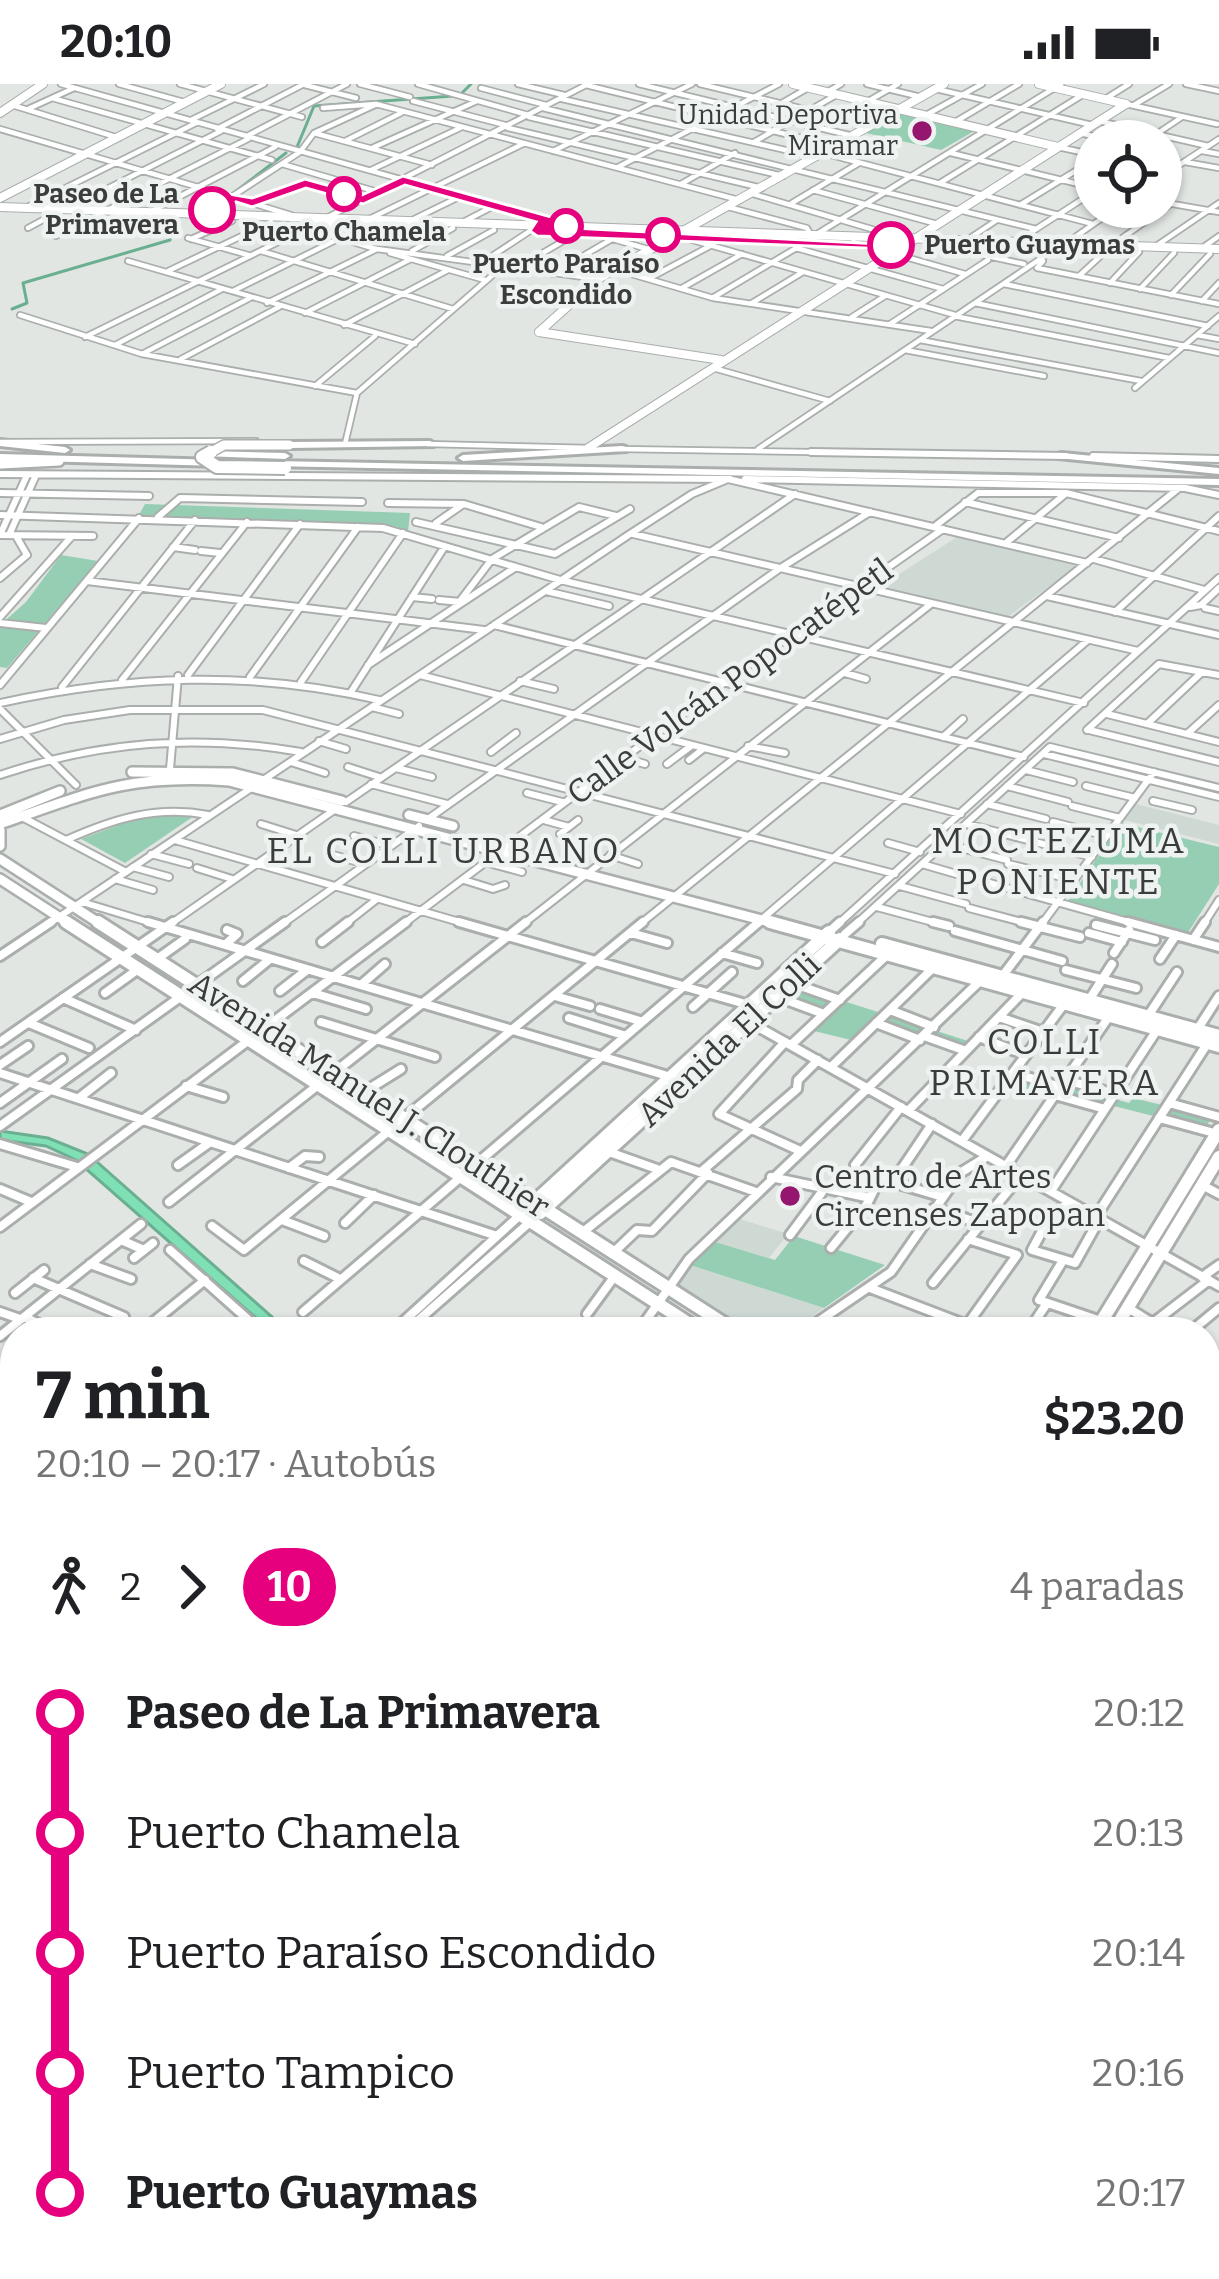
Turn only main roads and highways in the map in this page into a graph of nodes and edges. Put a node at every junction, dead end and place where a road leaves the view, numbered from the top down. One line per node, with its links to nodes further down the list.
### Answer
1 (430, 445): 7 (highway, bridge)
2 (622, 449): 6 (highway)
3 (0, 451): 4 (highway)
4 (72, 455): 6 (highway); 7 (highway)
5 (1062, 456): 11 (highway)
6 (440, 459): 11 (highway)
7 (425, 470): 8 (highway); 9 (highway)
8 (641, 472): 10 (highway); 12 (highway)
9 (480, 475)
10 (579, 476)
11 (1219, 476): 13 (highway)
12 (990, 478): 13 (highway); 14 (highway)
13 (1155, 481): 15 (highway)
14 (950, 484)
15 (1182, 488)

